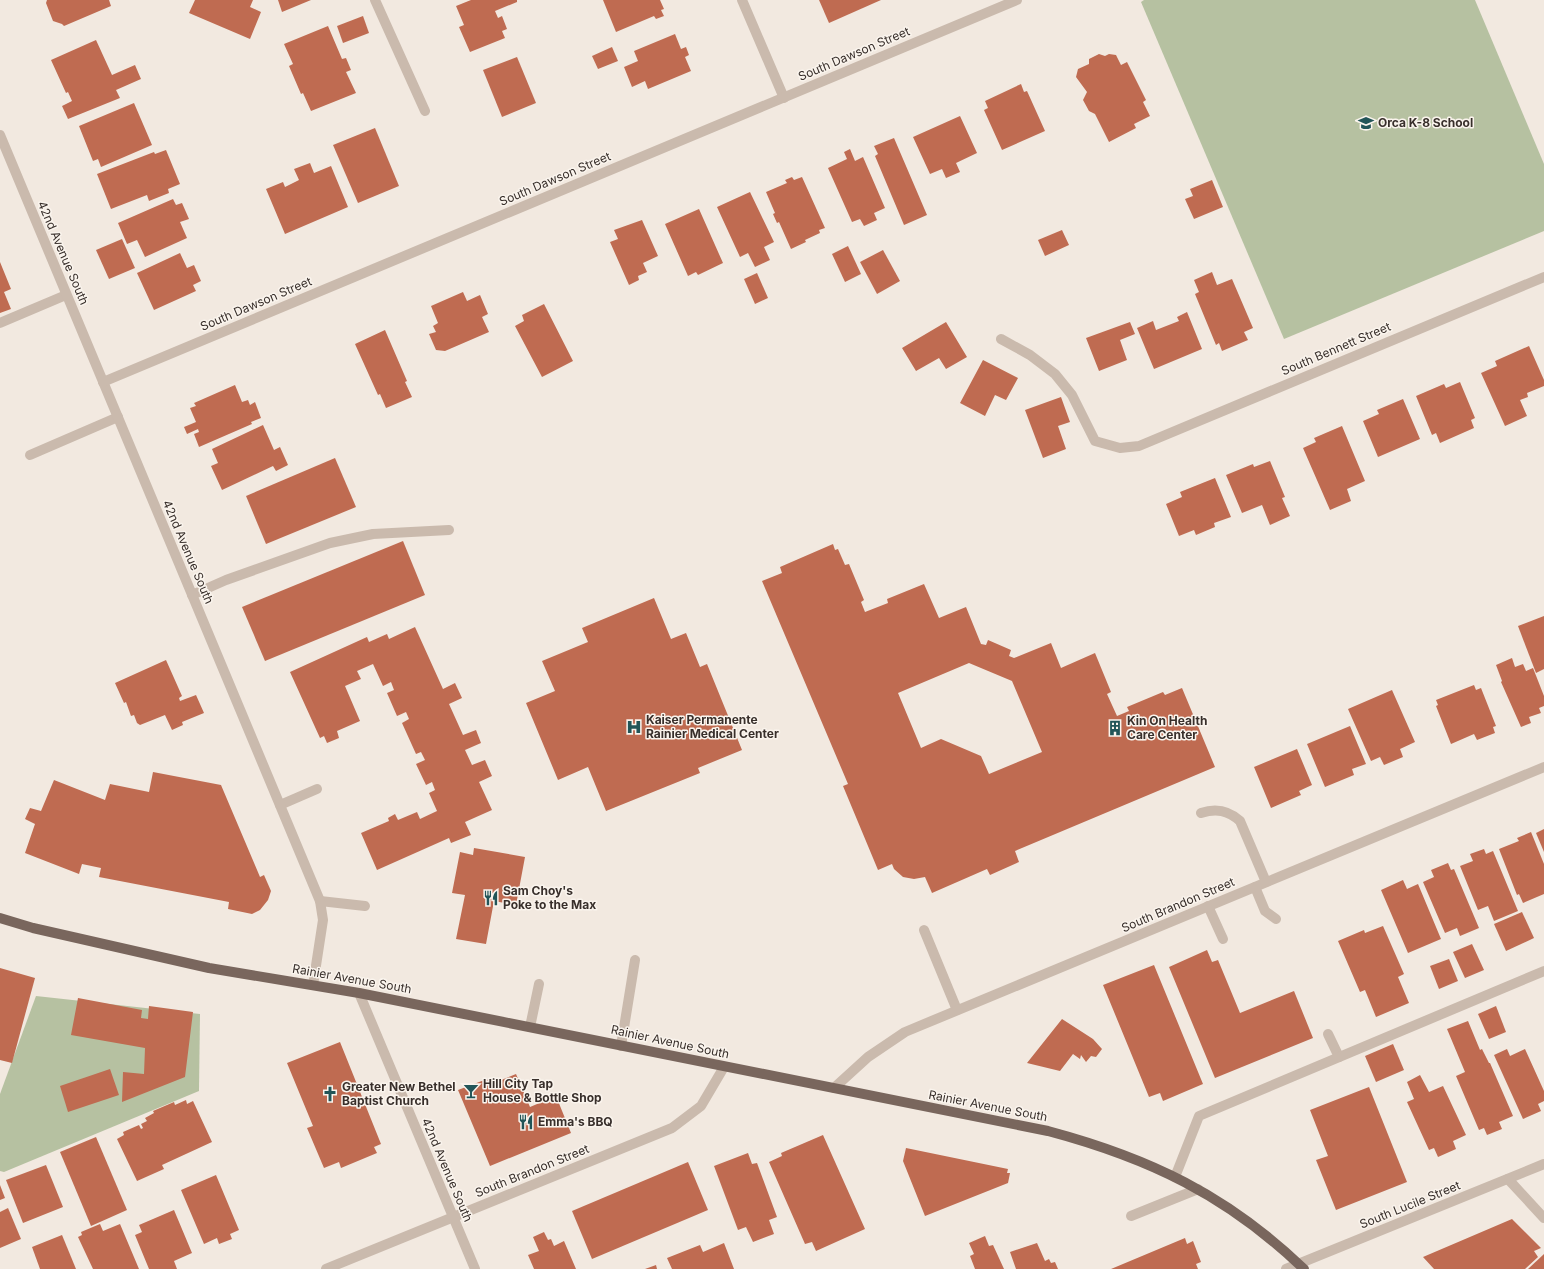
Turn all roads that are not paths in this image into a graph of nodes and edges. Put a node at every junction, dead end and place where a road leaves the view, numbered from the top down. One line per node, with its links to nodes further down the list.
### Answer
1 (375, 0): 5 (street)
2 (742, 0): 4 (street)
3 (1017, 0): 4 (street, South Dawson Street)
4 (784, 98): 11 (street, South Dawson Street)
5 (425, 111)
6 (0, 135): 8 (street, 42nd Avenue South)
7 (1544, 277): 10 (street, South Bennett Street)
8 (66, 295): 9 (street); 11 (street, 42nd Avenue South)
9 (0, 323)
10 (1001, 339)
11 (103, 382): 12 (street, 42nd Avenue South)
12 (118, 417): 13 (street); 15 (street, 42nd Avenue South)
13 (30, 455)
14 (449, 530): 15 (street)
15 (192, 595): 18 (street, 42nd Avenue South)
16 (1544, 767): 20 (street, South Brandon Street)
17 (317, 790): 18 (street)
18 (280, 805): 22 (street, 42nd Avenue South)
19 (1201, 813): 20 (street)
20 (1266, 882): 21 (street, South Brandon Street)
21 (1254, 887): 24 (street, South Brandon Street); 26 (street)
22 (320, 901): 23 (street); 32 (street, 42nd Avenue South)
23 (365, 906)
24 (1208, 906): 28 (street); 34 (street, South Brandon Street)
25 (0, 918): 32 (main road, Rainier Avenue South)
26 (1276, 919)
27 (924, 930): 34 (street)
28 (1223, 939)
29 (635, 960): 37 (street)
30 (1544, 971): 38 (street)
31 (539, 984): 35 (street)
32 (313, 985): 33 (main road, Rainier Avenue South)
33 (359, 993): 35 (main road, Rainier Avenue South); 46 (street, 42nd Avenue South)
34 (957, 1010): 40 (street, South Brandon Street)
35 (530, 1027): 37 (main road, Rainier Avenue South)
36 (1328, 1034): 38 (street)
37 (621, 1046): 39 (main road, Rainier Avenue South)
38 (1338, 1057): 42 (street)
39 (724, 1067): 40 (main road, Rainier Avenue South); 46 (street, South Brandon Street)
40 (834, 1088): 42 (main road, Rainier Avenue South)
41 (1544, 1164): 43 (street, South Lucile Street)
42 (1175, 1177): 44 (main road, Rainier Avenue South)
43 (1508, 1179): 47 (street); 48 (street, South Lucile Street)
44 (1198, 1189): 45 (street); 48 (main road, Rainier Avenue South)
45 (1131, 1216)
46 (453, 1217): 49 (street, South Brandon Street); 50 (street, 42nd Avenue South)
47 (1544, 1218)
48 (1301, 1266): 51 (street, South Lucile Street)
49 (326, 1269)
50 (475, 1269)
51 (1286, 1269)

